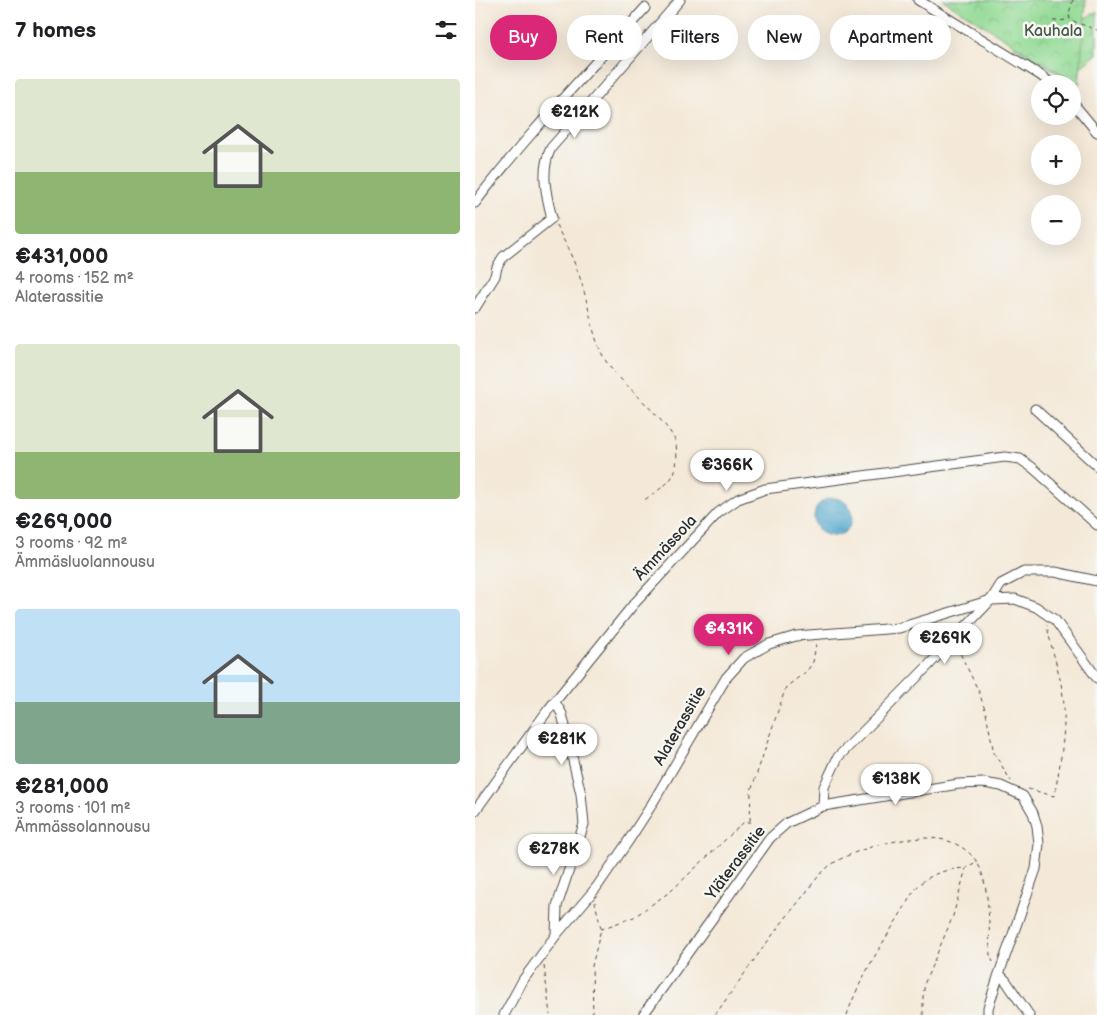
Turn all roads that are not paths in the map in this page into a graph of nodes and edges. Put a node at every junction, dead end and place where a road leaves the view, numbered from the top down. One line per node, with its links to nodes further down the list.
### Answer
1 (680, 0): 8 (street)
2 (918, 0): 4 (street)
3 (645, 8): 7 (street)
4 (1040, 75)
5 (1081, 113): 6 (street)
6 (1097, 132)
7 (475, 203)
8 (475, 308)
9 (1035, 409): 10 (street)
10 (1097, 466)
11 (1097, 525): 15 (street, Ämmässola)
12 (1097, 581): 13 (street)
13 (991, 600): 14 (street, Alaterassitie); 16 (street); 18 (street, Alaterassitie)
14 (1097, 678)
15 (555, 702): 17 (street, Ämmässola); 18 (street)
16 (823, 806): 19 (street, Yläterassitie); 21 (street, Yläterassitie)
17 (475, 811)
18 (556, 935): 20 (street, Alaterassitie)
19 (999, 974): 22 (street, Yläterassitie); 23 (street)
20 (504, 1015)
21 (643, 1015)
22 (987, 1015)
23 (1029, 1015)

